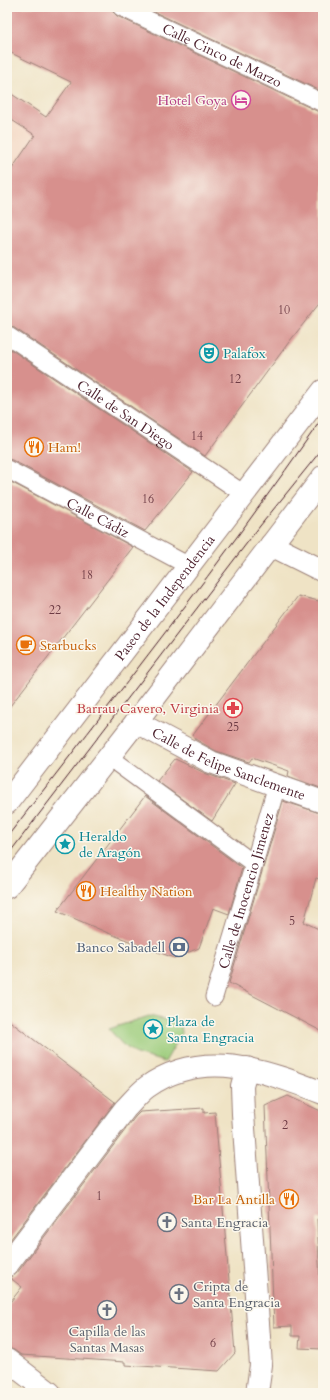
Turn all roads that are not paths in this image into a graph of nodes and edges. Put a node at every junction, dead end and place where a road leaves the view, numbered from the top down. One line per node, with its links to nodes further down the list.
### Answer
1 (121, 7): 2 (street, Calle Cinco de Marzo)
2 (323, 103)
3 (7, 335): 7 (street, Calle de San Diego)
4 (323, 391): 7 (street, Paseo de la Independencia)
5 (7, 469): 9 (street, Calle Cádiz)
6 (323, 477): 8 (street)
7 (244, 494): 9 (street, Paseo de la Independencia)
8 (271, 545): 10 (street); 11 (street)
9 (189, 566): 15 (street, Paseo de la Independencia)
10 (323, 571)
11 (136, 722): 13 (street, Calle de Felipe Sanclemente); 17 (street)
12 (114, 761): 16 (street)
13 (277, 785): 14 (street, Calle de Felipe Sanclemente); 16 (street, Calle de Inocencio Jimenez)
14 (323, 802)
15 (7, 803)
16 (254, 864): 18 (street, Calle de Inocencio Jimenez)
17 (7, 887)
18 (214, 996)
19 (247, 1068): 20 (street); 21 (street); 24 (street)
20 (323, 1093)
21 (7, 1265)
22 (7, 1360): 23 (street)
23 (50, 1393)
24 (257, 1393)

